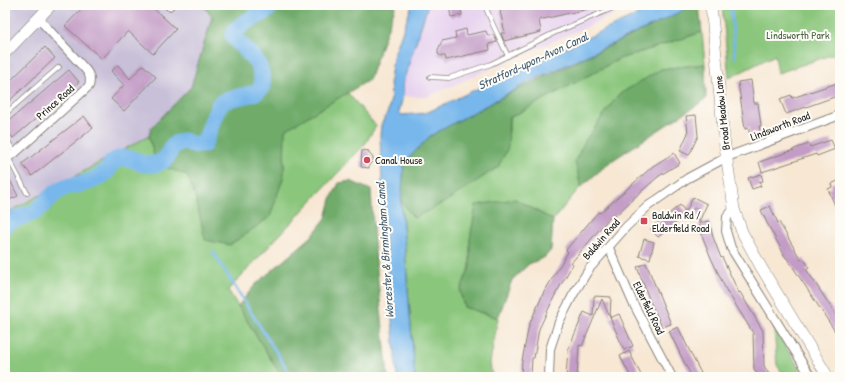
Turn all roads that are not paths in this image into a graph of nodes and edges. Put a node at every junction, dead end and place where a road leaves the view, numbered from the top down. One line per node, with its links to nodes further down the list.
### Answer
1 (51, 5): 5 (street)
2 (485, 5): 7 (lane)
3 (620, 5): 7 (lane)
4 (712, 10): 14 (street, Broad Meadow Lane)
5 (38, 18): 6 (street); 13 (street, Prince Road)
6 (5, 53)
7 (508, 56): 9 (lane)
8 (59, 67): 10 (lane)
9 (430, 77)
10 (5, 114)
11 (839, 117): 14 (street, Lindsworth Road)
12 (5, 137): 13 (lane)
13 (9, 156): 15 (lane)
14 (727, 157): 16 (street, Broad Meadow Lane); 17 (street, Baldwin Road)
15 (27, 193)
16 (734, 209): 20 (street); 21 (street, Broad Meadow Lane)
17 (609, 248): 18 (street, Baldwin Road); 19 (street, Elderfield Road)
18 (549, 377)
19 (672, 377)
20 (810, 377)
21 (828, 377)

